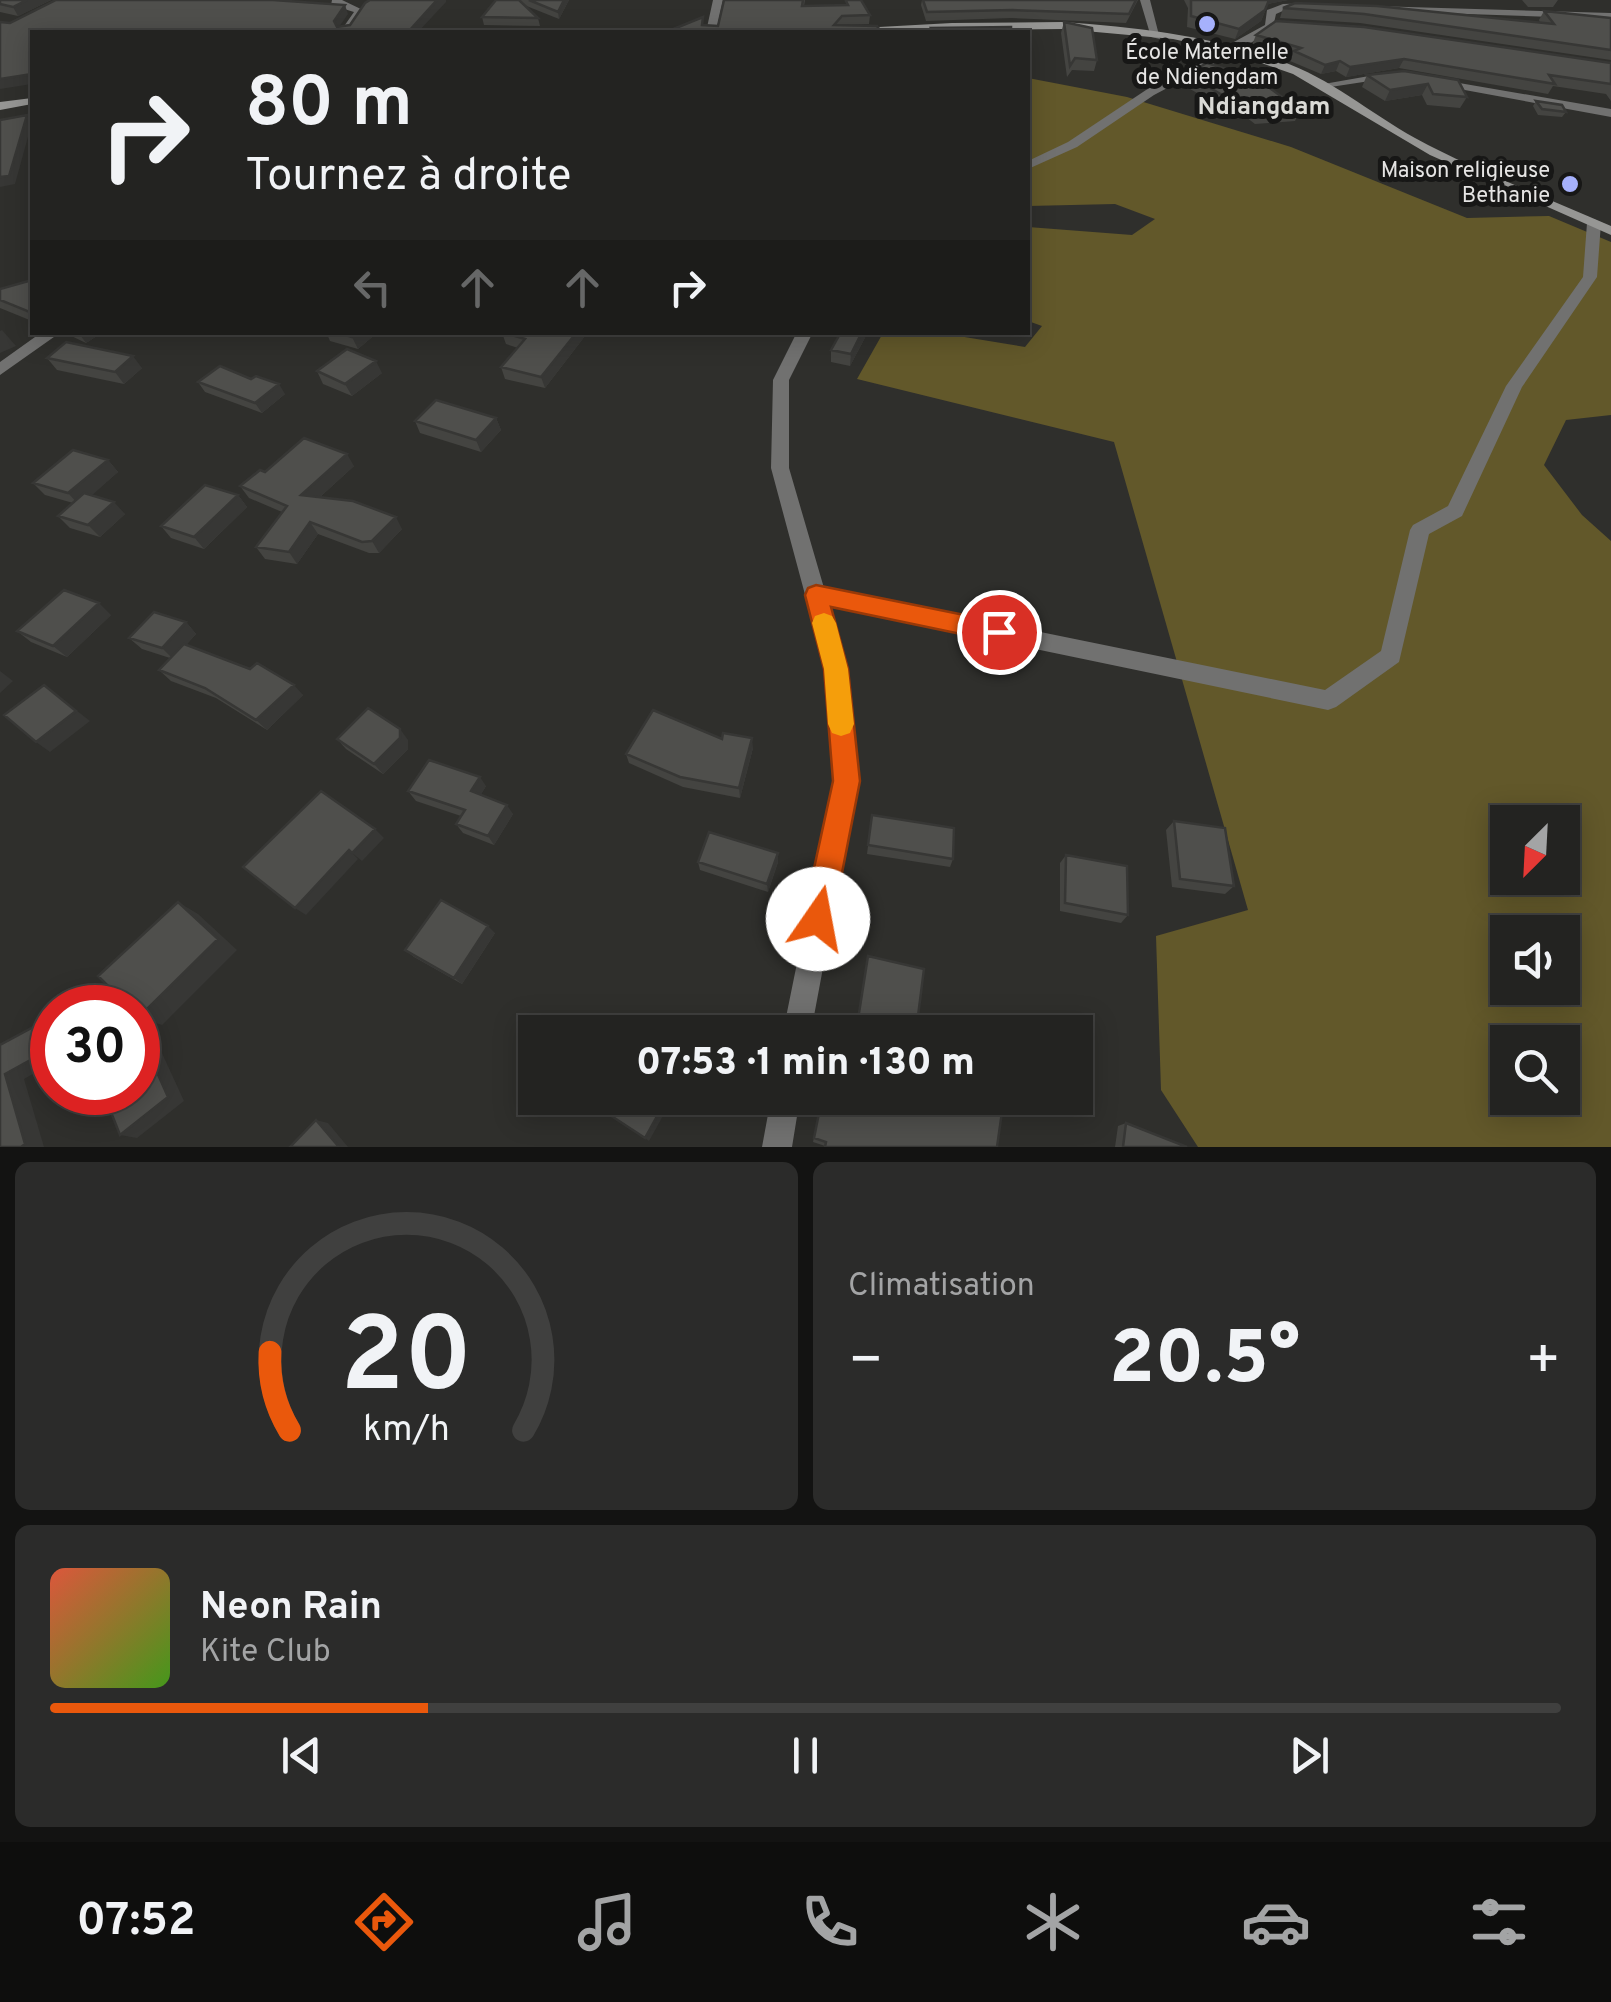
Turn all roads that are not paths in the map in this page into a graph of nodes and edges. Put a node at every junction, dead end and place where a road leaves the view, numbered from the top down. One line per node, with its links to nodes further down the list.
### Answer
1 (337, 0): 9 (street)
2 (718, 0): 10 (street)
3 (1145, 0): 12 (street)
4 (1328, 6): 7 (street)
5 (1364, 8): 6 (street)
6 (1611, 16)
7 (1269, 24): 8 (street); 13 (street)
8 (1315, 26)
9 (346, 30)
10 (711, 30)
11 (874, 30): 12 (street)
12 (1156, 37): 13 (street)
13 (1234, 50): 14 (street); 18 (street)
14 (1324, 85): 17 (street); 19 (street)
15 (30, 101): 16 (street)
16 (0, 106)
17 (1611, 113)
18 (1030, 164)
19 (1602, 227): 23 (street)
20 (49, 335): 22 (street)
21 (804, 335): 23 (street)
22 (0, 370)
23 (816, 595): 24 (street)
24 (800, 1015)
25 (783, 1115): 26 (street)
26 (777, 1147)

